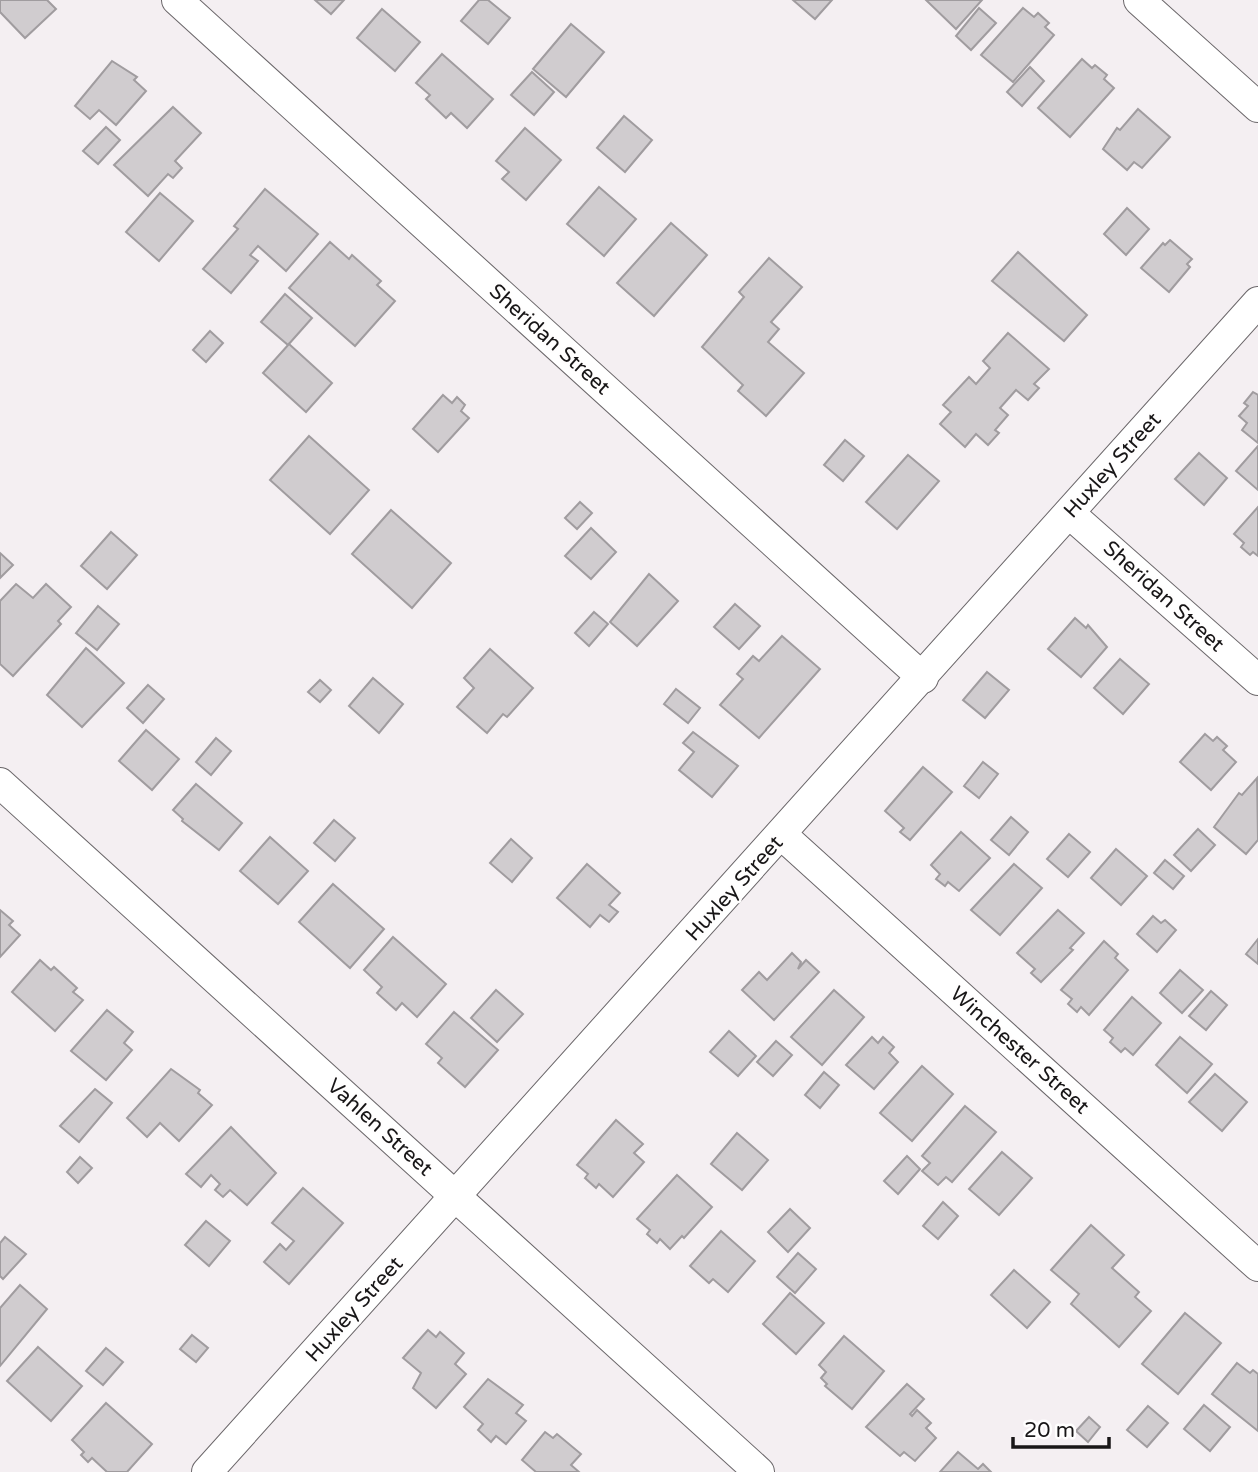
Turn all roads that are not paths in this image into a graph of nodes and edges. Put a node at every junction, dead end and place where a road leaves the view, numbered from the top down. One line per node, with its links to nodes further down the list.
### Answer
1 (177, 0): 6 (street, Sheridan Street)
2 (1139, 0): 3 (street)
3 (1258, 107)
4 (1258, 302): 5 (street, Huxley Street)
5 (1069, 513): 6 (street, Huxley Street); 7 (street, Sheridan Street)
6 (923, 678): 9 (street, Huxley Street)
7 (1258, 680)
8 (0, 783): 10 (street, Vahlen Street)
9 (782, 835): 10 (street, Huxley Street); 11 (street, Winchester Street)
10 (456, 1197): 12 (street, Huxley Street); 13 (street, Vahlen Street)
11 (1258, 1266)
12 (207, 1472)
13 (759, 1472)

